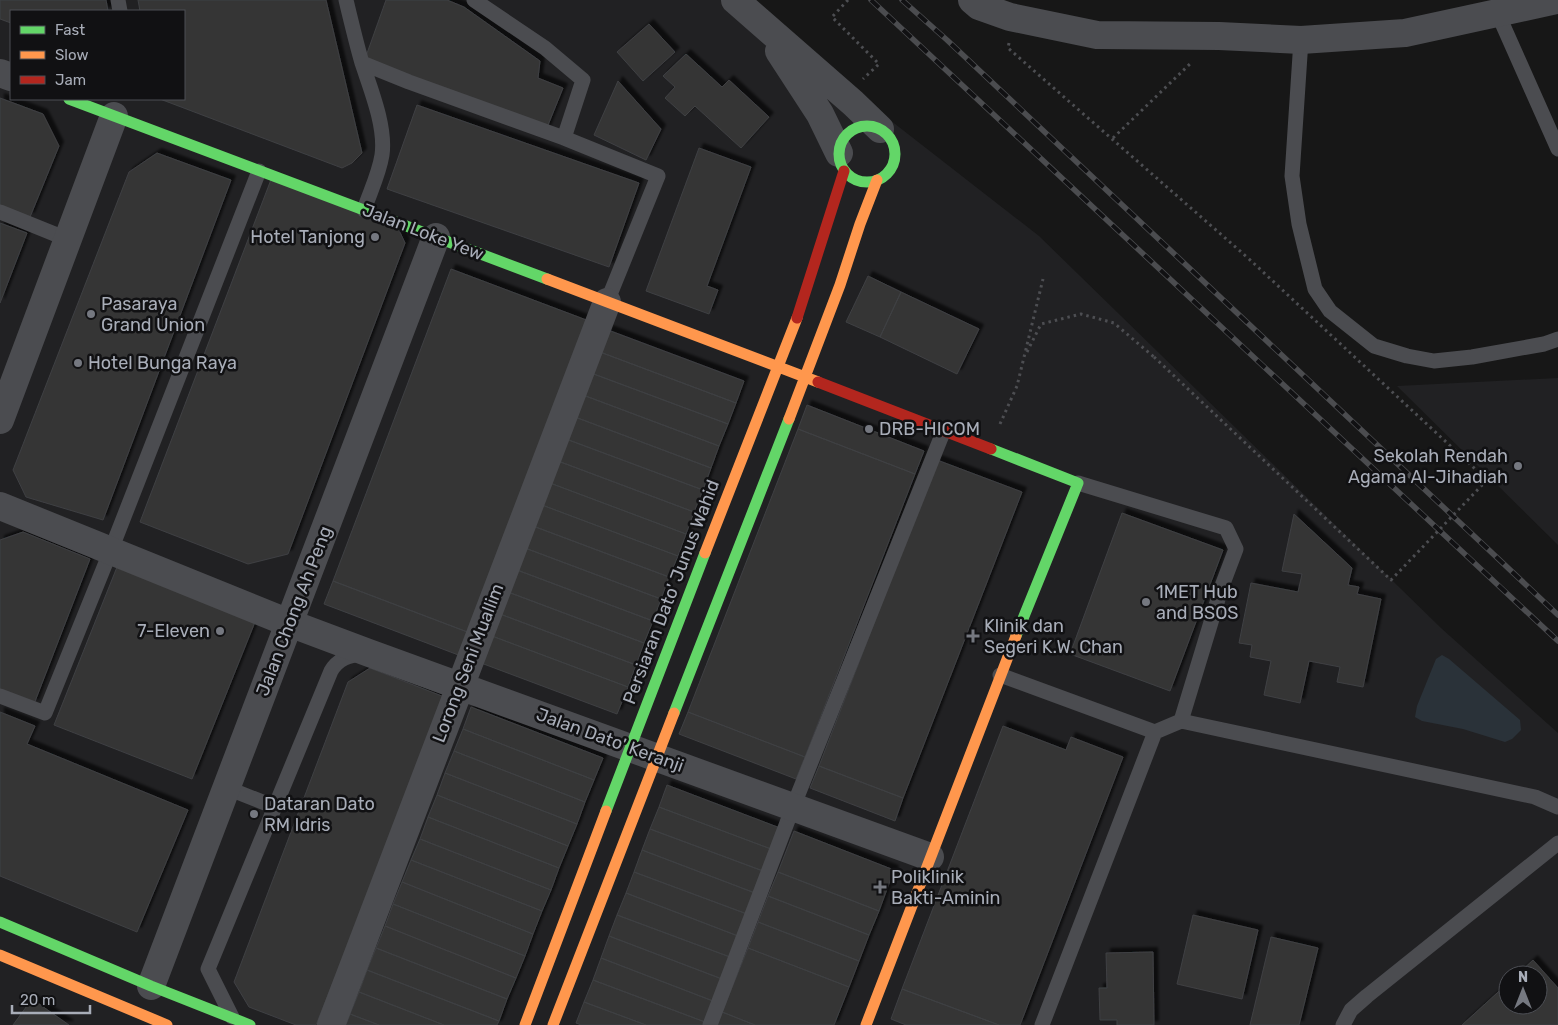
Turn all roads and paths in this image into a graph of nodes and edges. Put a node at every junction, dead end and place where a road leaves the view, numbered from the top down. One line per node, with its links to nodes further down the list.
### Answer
1 (346, 0): 12 (lane)
2 (474, 0): 17 (lane)
3 (735, 0): 9 (street)
4 (848, 0): 13 (path)
5 (972, 0): 8 (street)
6 (1557, 0): 7 (street)
7 (1498, 14): 11 (street); 19 (lane)
8 (1010, 17): 10 (street); 18 (path)
9 (766, 28): 13 (street); 20 (street)
10 (1219, 36): 11 (street); 18 (path)
11 (1301, 40): 29 (lane)
12 (362, 62): 17 (lane); 23 (lane)
13 (845, 96): 16 (street)
14 (75, 100): 15 (street, Jalan Loke Yew)
15 (115, 107): 21 (street, Jalan Loke Yew); 26 (street)
16 (880, 129): 20 (street); 22 (street)
17 (564, 138): 28 (lane)
18 (1113, 138): 30 (path, bridge)
19 (1558, 148)
20 (842, 162): 22 (street); 31 (street, Persiaran Dato' Junus Wahid)
21 (259, 171): 23 (street, Jalan Loke Yew); 38 (lane)
22 (878, 180): 32 (street)
23 (364, 210): 25 (street, Jalan Loke Yew)
24 (0, 212): 26 (lane)
25 (436, 238): 28 (street, Jalan Loke Yew); 39 (street, Jalan Chong Ah Peng)
26 (67, 239): 33 (street)
27 (1043, 279): 30 (path)
28 (606, 302): 31 (street, Jalan Loke Yew); 42 (street, Lorong Seni Muallim)
29 (1558, 339)
30 (1024, 358): 35 (path)
31 (778, 366): 32 (street, Jalan Loke Yew); 46 (street, Persiaran Dato' Junus Wahid)
32 (805, 377): 34 (street, Jalan Loke Yew); 47 (street)
33 (0, 420)
34 (944, 430): 35 (street, Jalan Loke Yew); 50 (lane)
35 (990, 448): 36 (street, Jalan Loke Yew)
36 (1078, 483): 41 (street); 44 (lane)
37 (0, 506): 38 (street, Jalan Dato' Keranji)
38 (111, 550): 39 (street, Jalan Dato' Keranji); 43 (lane)
39 (289, 622): 40 (street, Jalan Dato' Keranji); 48 (street, Jalan Chong Ah Peng)
40 (369, 653): 42 (street, Jalan Dato' Keranji); 49 (lane)
41 (1000, 675): 45 (lane); 53 (street)
42 (460, 685): 46 (street, Jalan Dato' Keranji); 60 (street, Lorong Seni Muallim)
43 (0, 696)
44 (1181, 721): 45 (lane); 51 (lane)
45 (1155, 732): 65 (lane)
46 (630, 747): 47 (street, Jalan Dato' Keranji); 61 (street, Persiaran Dato' Junus Wahid)
47 (658, 758): 50 (street, Jalan Dato' Keranji); 62 (street)
48 (227, 788): 49 (lane); 56 (street, Jalan Chong Ah Peng)
49 (275, 807): 57 (lane)
50 (793, 807): 53 (street, Jalan Dato' Keranji); 63 (lane)
51 (1558, 807)
52 (1558, 843): 66 (lane)
53 (930, 858): 64 (street)
54 (0, 922): 56 (street)
55 (0, 955): 58 (street)
56 (151, 986): 57 (street)
57 (233, 1017): 59 (street)
58 (167, 1025)
59 (250, 1025)
60 (331, 1025)
61 (525, 1025)
62 (553, 1025)
63 (710, 1025)
64 (867, 1025)
65 (1042, 1025)
66 (1343, 1025)

